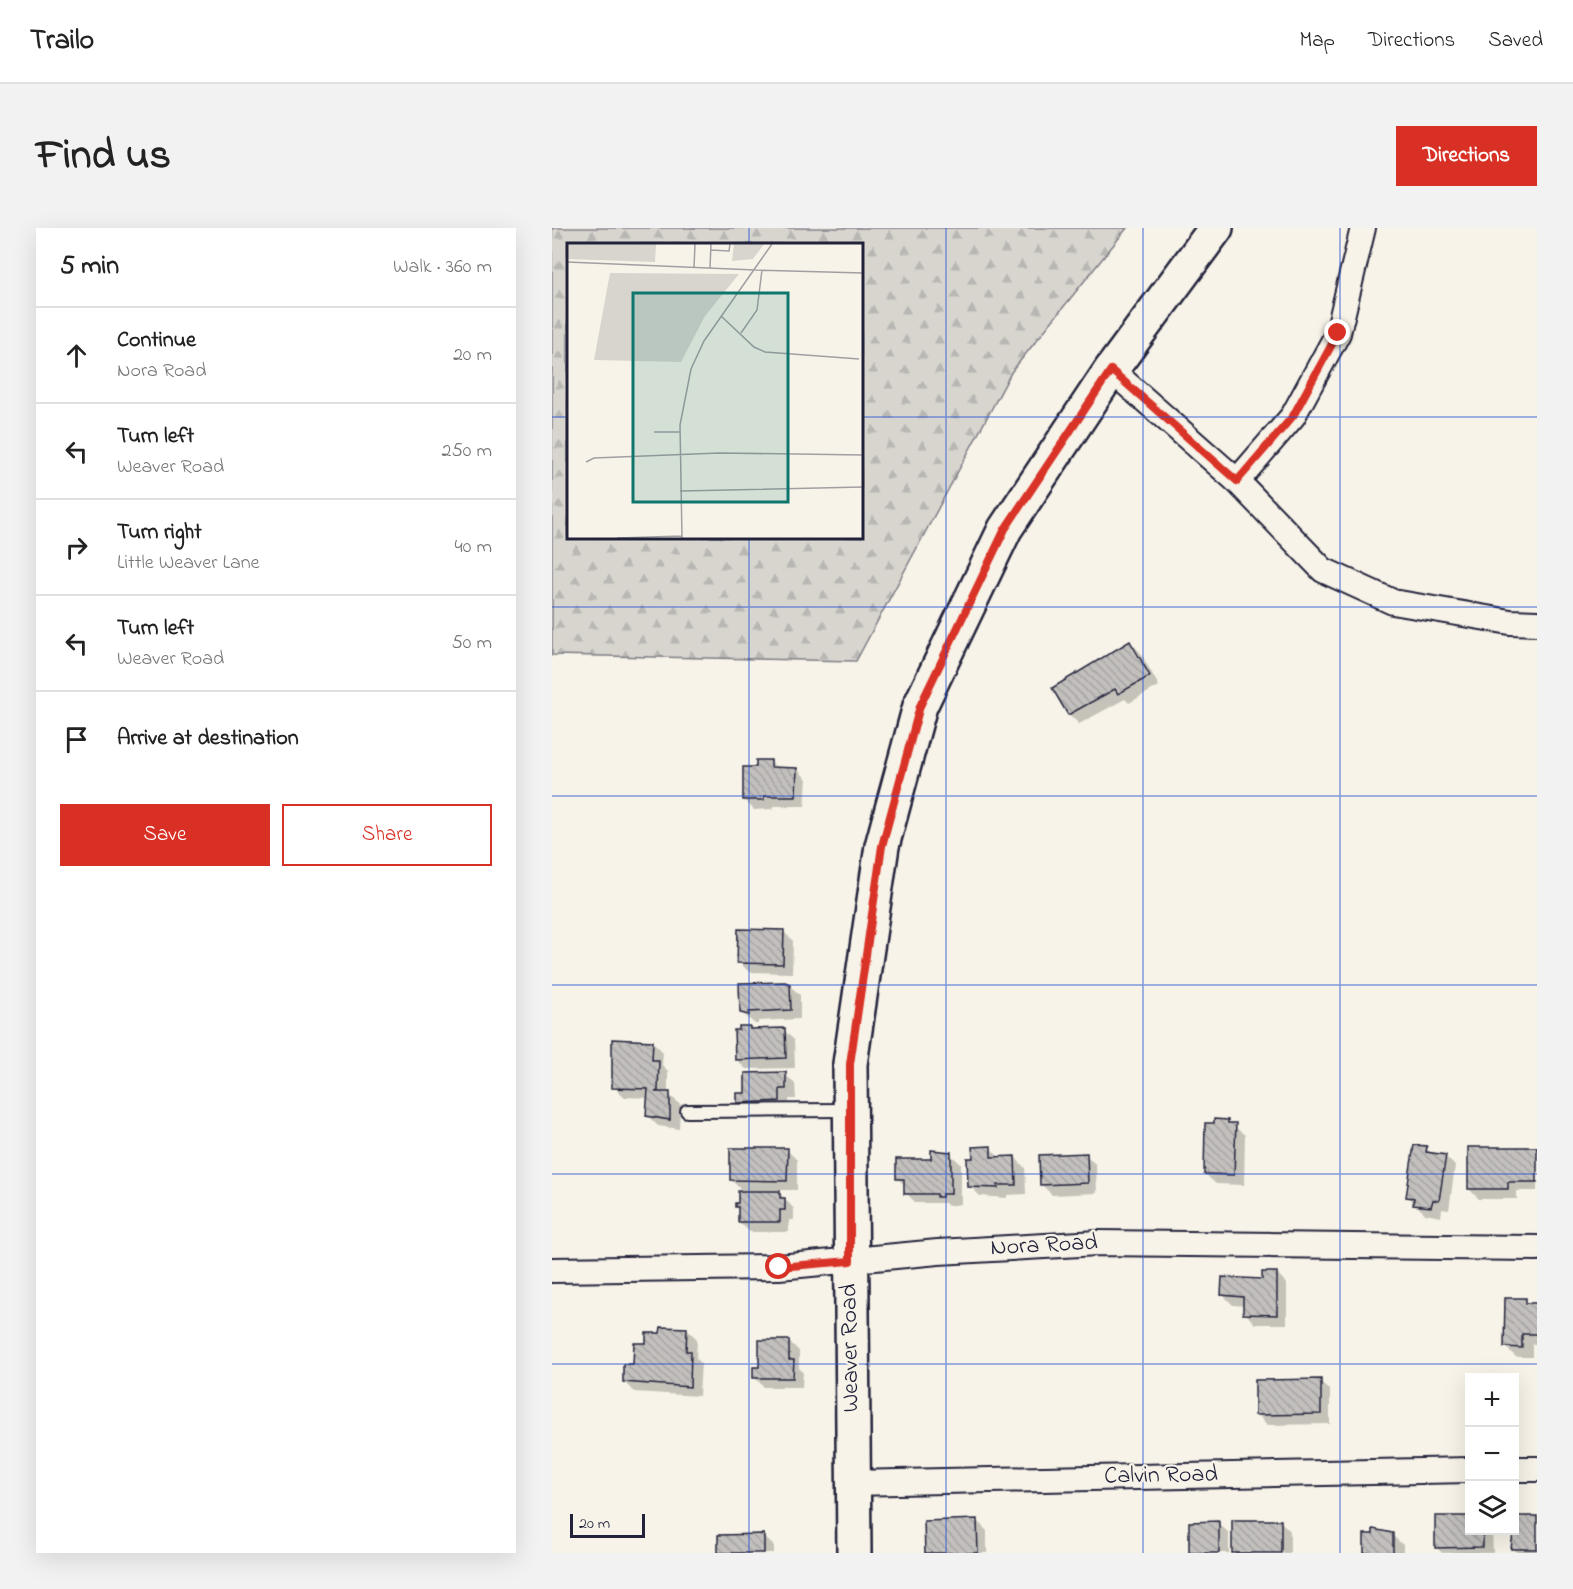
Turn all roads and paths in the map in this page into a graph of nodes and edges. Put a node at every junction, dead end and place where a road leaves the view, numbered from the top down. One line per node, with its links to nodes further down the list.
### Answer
1 (1216, 228): 3 (main road, Weaver Road)
2 (1363, 228): 4 (street)
3 (1111, 370): 4 (street); 6 (main road, Weaver Road)
4 (1237, 481): 5 (street)
5 (1537, 623)
6 (850, 1110): 7 (lane); 9 (main road, Weaver Road)
7 (687, 1111)
8 (1537, 1248): 9 (street, Nora Road)
9 (850, 1261): 10 (street, Nora Road); 14 (main road, Weaver Road)
10 (552, 1270)
11 (1537, 1468): 12 (street)
12 (1519, 1469)
13 (1465, 1470): 14 (street, Calvin Road)
14 (852, 1483): 15 (main road, Weaver Road)
15 (854, 1553)

